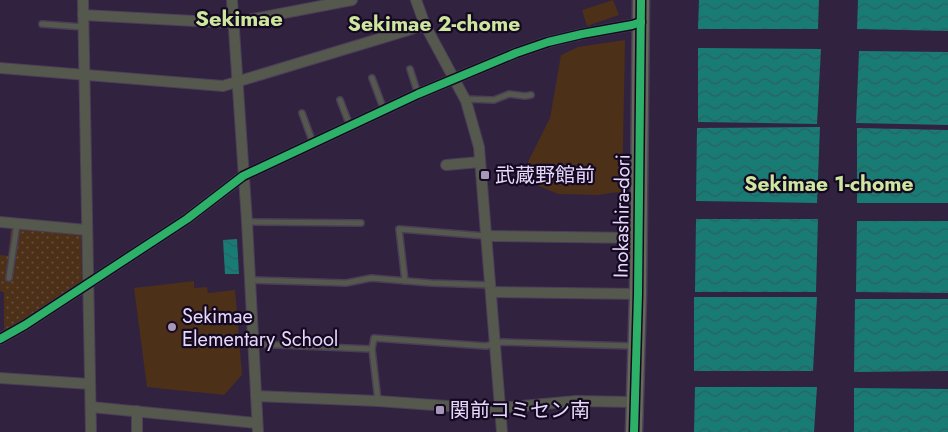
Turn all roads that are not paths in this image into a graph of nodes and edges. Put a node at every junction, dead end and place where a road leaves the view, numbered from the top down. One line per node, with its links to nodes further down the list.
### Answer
1 (83, 0): 6 (street)
2 (232, 0): 8 (street)
3 (352, 0): 8 (street)
4 (416, 0): 10 (street)
5 (641, 0): 7 (main road, Inokashira-dori)
6 (83, 15): 8 (street); 11 (street)
7 (641, 22): 16 (street); 35 (main road, Inokashira-dori)
8 (232, 23): 17 (street)
9 (42, 24): 11 (lane)
10 (425, 25): 16 (street); 17 (street)
11 (83, 27): 14 (street)
12 (0, 68): 14 (street)
13 (410, 69): 18 (lane)
14 (84, 76): 17 (street); 33 (street)
15 (372, 78): 22 (lane)
16 (454, 79): 18 (street); 20 (street)
17 (236, 82): 28 (street)
18 (418, 94): 22 (street)
19 (531, 95): 20 (lane)
20 (464, 98): 26 (street)
21 (340, 100): 24 (lane)
22 (384, 110): 24 (street)
23 (302, 113): 25 (lane)
24 (350, 126): 25 (street)
25 (314, 144): 28 (street)
26 (480, 162): 27 (street); 34 (street)
27 (446, 166)
28 (243, 176): 30 (street); 39 (street)
29 (0, 222): 32 (street)
30 (246, 222): 31 (lane); 37 (street)
31 (361, 223)
32 (17, 224): 33 (street); 36 (lane)
33 (87, 230): 39 (street)
34 (487, 236): 35 (street); 38 (lane); 40 (street)
35 (638, 238): 41 (main road, Inokashira-dori)
36 (9, 278)
37 (250, 280): 38 (lane); 43 (street)
38 (405, 281): 40 (lane)
39 (88, 285): 42 (street); 48 (street)
40 (491, 289): 41 (street); 44 (street)
41 (638, 294): 45 (main road, Inokashira-dori)
42 (0, 339)
43 (253, 344): 46 (lane); 49 (street)
44 (495, 344): 45 (lane); 46 (lane); 53 (street)
45 (635, 346): 51 (main road, Inokashira-dori)
46 (372, 349): 50 (lane)
47 (0, 378): 48 (street)
48 (90, 384): 52 (street)
49 (256, 396): 50 (street); 55 (street)
50 (378, 401): 53 (street)
51 (634, 402): 53 (street); 59 (main road, Inokashira-dori)
52 (91, 407): 54 (street); 56 (street)
53 (500, 409): 58 (street)
54 (137, 412): 55 (street); 57 (street)
55 (258, 428)
56 (91, 432)
57 (137, 432)
58 (502, 432)
59 (634, 432)

